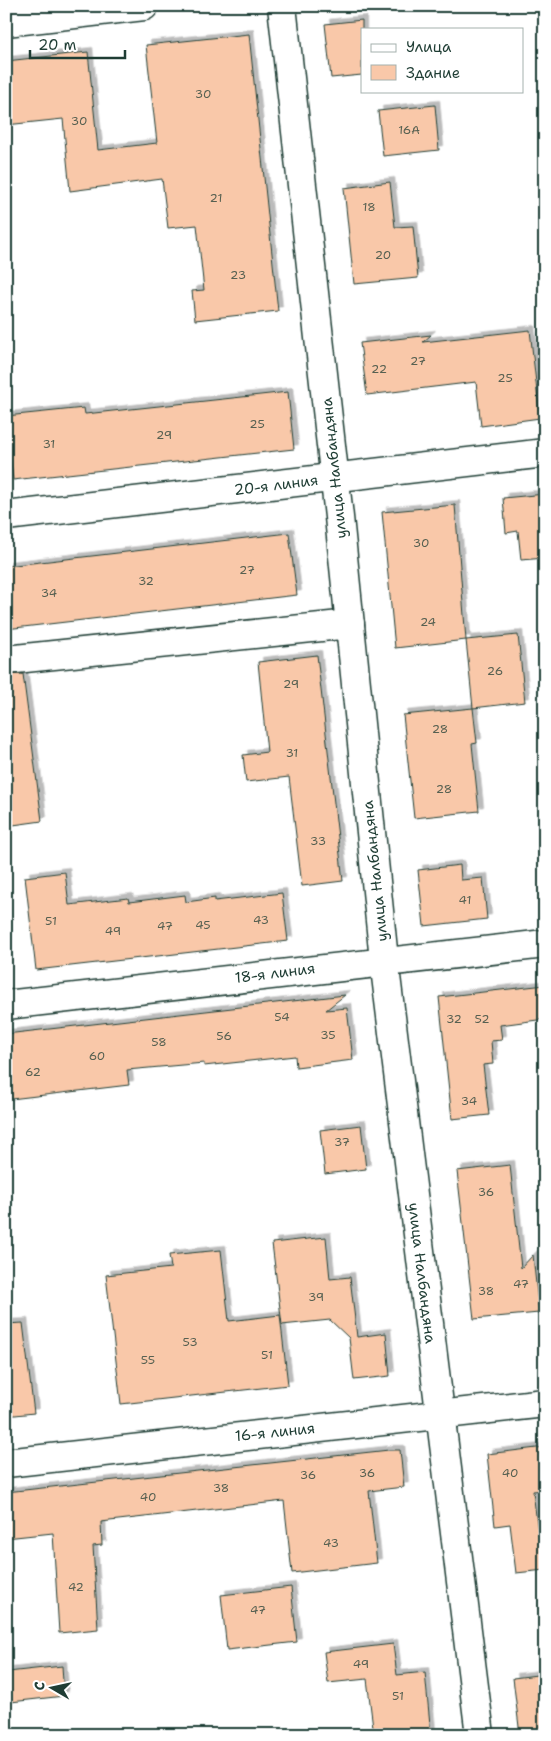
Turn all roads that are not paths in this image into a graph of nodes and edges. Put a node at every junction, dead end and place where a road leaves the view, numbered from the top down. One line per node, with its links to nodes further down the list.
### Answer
1 (144, 6): 3 (street)
2 (282, 6): 5 (street, улица Налбандяна)
3 (6, 22)
4 (545, 452): 5 (street, 20-я линия)
5 (335, 478): 6 (street, 20-я линия); 7 (street, улица Налбандяна)
6 (6, 516)
7 (350, 624): 8 (street); 10 (street, улица Налбандяна)
8 (6, 660)
9 (545, 944): 10 (street, 18-я линия)
10 (384, 960): 11 (street, 18-я линия); 13 (street, улица Налбандяна)
11 (6, 1005)
12 (545, 1403): 13 (street, 16-я линия)
13 (440, 1414): 14 (street, 16-я линия); 15 (street, улица Налбандяна)
14 (6, 1462)
15 (480, 1735)

